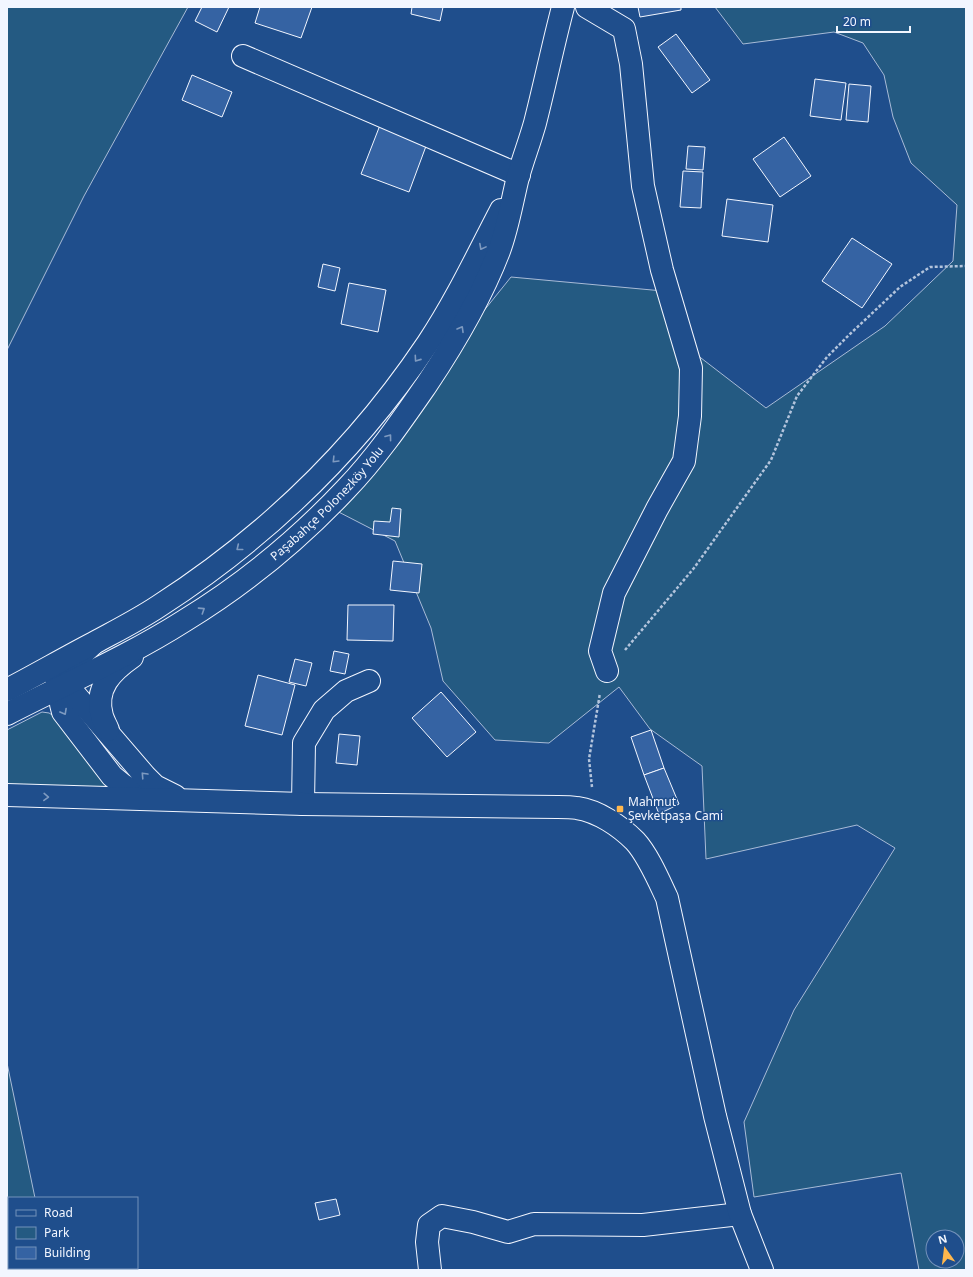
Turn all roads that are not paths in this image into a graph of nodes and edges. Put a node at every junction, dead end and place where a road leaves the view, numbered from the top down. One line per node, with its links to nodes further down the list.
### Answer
1 (563, 7): 4 (main road, Paşabahçe Polonezköy Yolu)
2 (587, 7): 7 (main road)
3 (243, 56): 4 (main road)
4 (519, 175): 5 (main road, Paşabahçe Polonezköy Yolu, one-way to 4); 6 (main road, Paşabahçe Polonezköy Yolu, one-way to 6)
5 (183, 622): 10 (main road, Paşabahçe Polonezköy Yolu); 13 (main road)
6 (94, 642): 8 (main road, Paşabahçe Polonezköy Yolu); 10 (main road)
7 (607, 671)
8 (33, 677): 10 (main road); 11 (main road, Paşabahçe Polonezköy Yolu)
9 (369, 680): 16 (main road)
10 (66, 684): 12 (main road, Paşabahçe Polonezköy Yolu); 13 (main road); 15 (main road, one-way to 15)
11 (7, 690)
12 (7, 714)
13 (114, 742): 15 (main road, one-way to 13)
14 (7, 796): 15 (main road, one-way to 15)
15 (189, 801): 16 (main road)
16 (303, 804): 17 (main road)
17 (740, 1214): 18 (main road); 19 (main road)
18 (430, 1270)
19 (762, 1270)

